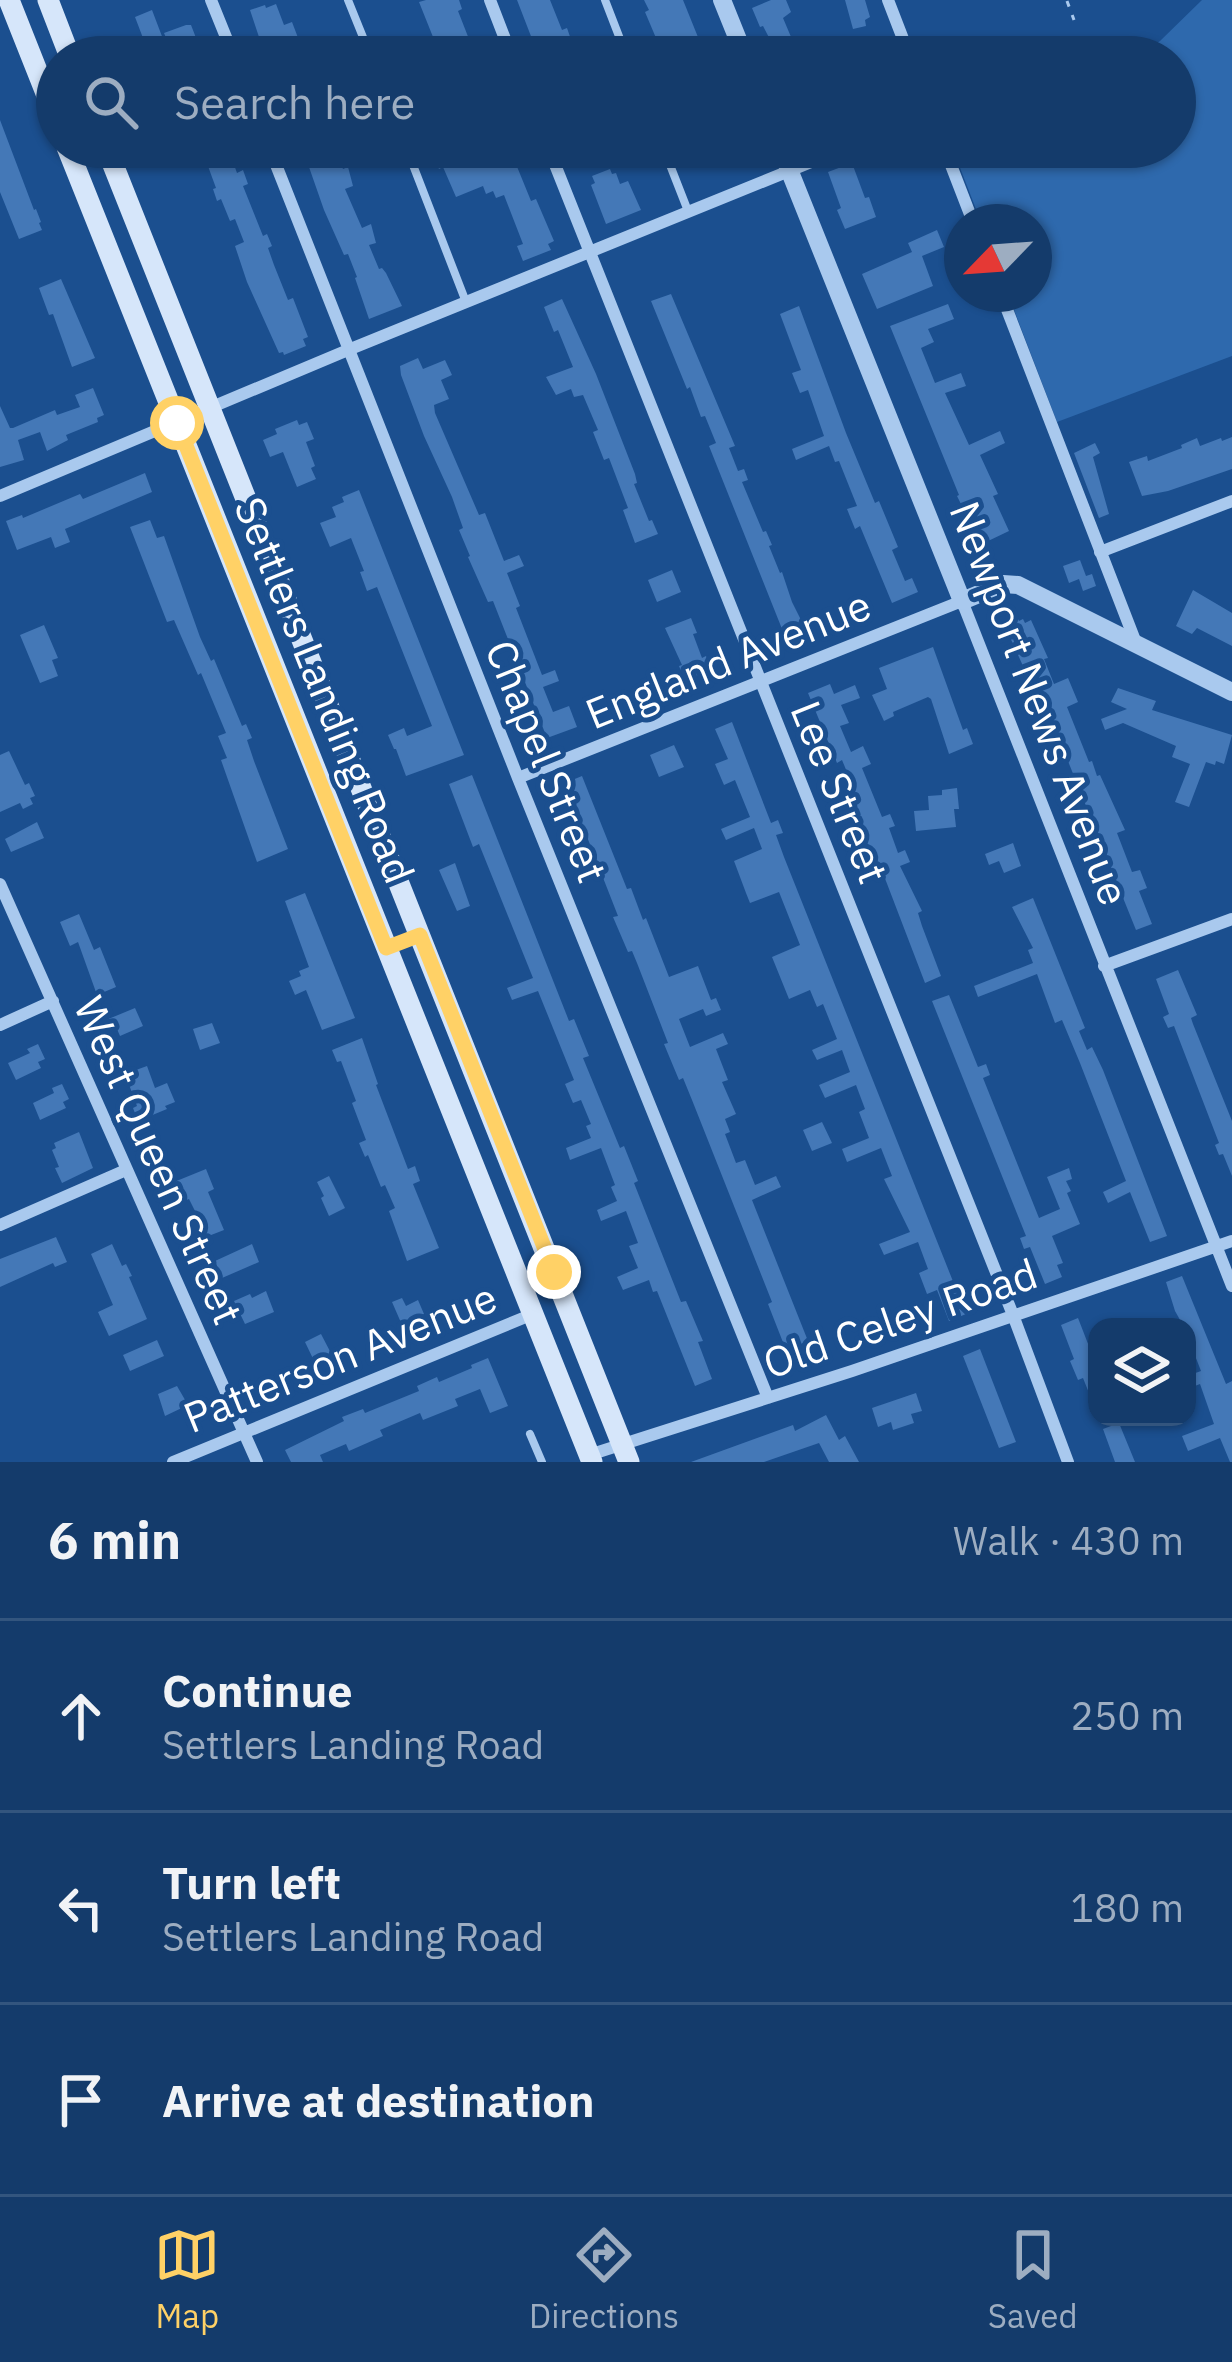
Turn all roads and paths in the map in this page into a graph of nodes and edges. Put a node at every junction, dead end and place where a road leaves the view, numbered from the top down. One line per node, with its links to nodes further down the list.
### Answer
1 (9, 0): 18 (main road)
2 (48, 0): 11 (main road)
3 (212, 0): 12 (street)
4 (348, 0): 13 (lane)
5 (490, 0): 14 (street)
6 (604, 0): 15 (lane)
7 (722, 0): 16 (street)
8 (888, 0): 17 (street)
9 (1066, 0): 10 (path)
10 (1074, 20)
11 (62, 36)
12 (226, 36)
13 (363, 36)
14 (504, 36)
15 (619, 36)
16 (737, 36)
17 (902, 36)
18 (36, 68)
19 (76, 168): 36 (main road, Settlers Landing Road)
20 (114, 168): 35 (main road, Settlers Landing Road)
21 (277, 168): 34 (street, Chapel Street)
22 (414, 168): 32 (lane)
23 (556, 168): 31 (street, Lee Street)
24 (671, 168): 30 (lane)
25 (788, 168): 28 (street, Newport News Avenue)
26 (796, 168): 28 (street)
27 (952, 168): 29 (street)
28 (789, 171): 30 (street); 40 (street, Newport News Avenue)
29 (966, 204)
30 (688, 212): 31 (street)
31 (590, 253): 32 (street); 42 (street, Lee Street)
32 (466, 302): 34 (street)
33 (1008, 312): 39 (street)
34 (348, 350): 35 (street); 44 (street, Chapel Street)
35 (211, 410): 36 (street); 47 (main road, Settlers Landing Road)
36 (177, 423): 37 (street); 48 (main road, Settlers Landing Road)
37 (0, 496)
38 (1232, 501): 39 (street)
39 (1100, 552): 41 (street)
40 (962, 601): 41 (street); 42 (street, England Avenue); 49 (street, Newport News Avenue)
41 (1137, 644): 43 (street)
42 (760, 680): 44 (street, England Avenue); 58 (street, Lee Street)
43 (1232, 692)
44 (518, 778): 59 (street, Chapel Street)
45 (0, 884): 50 (street, West Queen Street)
46 (1232, 919): 49 (street)
47 (420, 935): 48 (lane); 62 (main road, Settlers Landing Road)
48 (386, 948): 57 (main road, Settlers Landing Road)
49 (1104, 967): 55 (street, Newport News Avenue)
50 (53, 1001): 51 (street); 52 (street, West Queen Street)
51 (0, 1025)
52 (126, 1170): 53 (street); 60 (street, West Queen Street)
53 (0, 1225)
54 (1232, 1240): 55 (street, Old Celey Road)
55 (1216, 1246): 56 (street, Newport News Avenue); 58 (street, Old Celey Road)
56 (1232, 1286)
57 (533, 1314): 60 (street, Patterson Avenue); 63 (main road, Settlers Landing Road)
58 (1013, 1315): 59 (street, Old Celey Road); 67 (street, Lee Street)
59 (768, 1398): 62 (street, Old Celey Road)
60 (244, 1432): 64 (street, Patterson Avenue); 65 (street, West Queen Street)
61 (530, 1434): 66 (lane)
62 (626, 1453): 63 (street, Old Celey Road)
63 (590, 1458)
64 (173, 1462)
65 (257, 1462)
66 (542, 1462)
67 (1068, 1462)

